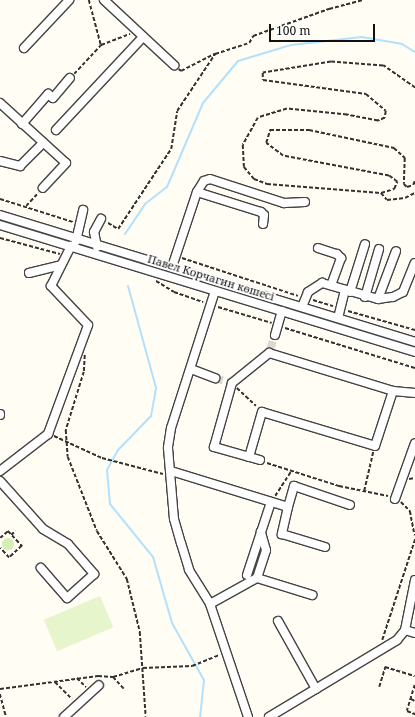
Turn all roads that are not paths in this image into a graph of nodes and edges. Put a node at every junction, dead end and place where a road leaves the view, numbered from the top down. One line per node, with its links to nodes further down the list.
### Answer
1 (69, 0): 4 (street)
2 (104, 0): 3 (street)
3 (140, 34): 5 (street); 9 (street)
4 (24, 48)
5 (174, 65)
6 (70, 78): 8 (street)
7 (0, 103): 8 (street)
8 (22, 124): 10 (street)
9 (56, 130)
10 (43, 142): 11 (street); 12 (street)
11 (0, 161)
12 (43, 188)
13 (197, 192): 14 (street); 18 (street); 30 (street)
14 (305, 202)
15 (83, 210): 20 (street)
16 (0, 215): 20 (street, Павел Корчагин көшесі)
17 (101, 219): 21 (street)
18 (263, 224)
19 (0, 225): 23 (street, Павел Корчагин көшесі)
20 (77, 237): 21 (street, Павел Корчагин көшесі); 23 (street)
21 (98, 244): 27 (street); 30 (street, Павел Корчагин көшесі)
22 (365, 244): 34 (street)
23 (73, 247): 27 (street, Павел Корчагин көшесі); 29 (street)
24 (318, 248): 32 (street)
25 (379, 249): 35 (street)
26 (396, 251): 36 (street)
27 (95, 254): 33 (street, Павел Корчагин көшесі)
28 (415, 263): 36 (street)
29 (61, 264): 31 (street); 52 (street)
30 (172, 267): 37 (street, Павел Корчагин көшесі)
31 (29, 273)
32 (331, 285): 34 (street); 37 (street)
33 (215, 291): 38 (street, Павел Корчагин көшесі); 45 (street)
34 (348, 291): 35 (street); 39 (street)
35 (365, 297): 36 (street)
36 (378, 299)
37 (302, 307): 39 (street, Павел Корчагин көшесі)
38 (282, 311): 41 (street, Павел Корчагин көшесі); 42 (street)
39 (338, 318): 40 (street, Павел Корчагин көшесі)
40 (354, 323): 41 (street); 43 (street, Павел Корчагин көшесі)
41 (352, 332): 44 (street, Павел Корчагин көшесі)
42 (275, 335)
43 (415, 342)
44 (415, 352)
45 (191, 369): 46 (street); 53 (street)
46 (215, 378)
47 (393, 391): 48 (street); 50 (street); 50 (street)
48 (415, 393)
49 (415, 443): 55 (street)
50 (249, 457): 51 (street)
51 (260, 460)
52 (0, 471)
53 (171, 473): 56 (street); 66 (street)
54 (0, 481): 61 (street)
55 (395, 499)
56 (271, 502): 58 (street); 59 (street)
57 (350, 505): 58 (street)
58 (288, 507): 60 (street)
59 (261, 532): 62 (street); 63 (street)
60 (324, 547)
61 (41, 568)
62 (247, 575)
63 (258, 578): 65 (street); 66 (street)
64 (415, 580): 68 (street)
65 (312, 595)
66 (210, 604): 73 (street)
67 (278, 621): 71 (street)
68 (404, 630): 69 (street); 71 (street)
69 (415, 633)
70 (99, 685): 72 (street)
71 (316, 689): 74 (street)
72 (64, 717)
73 (248, 717)
74 (269, 717)

